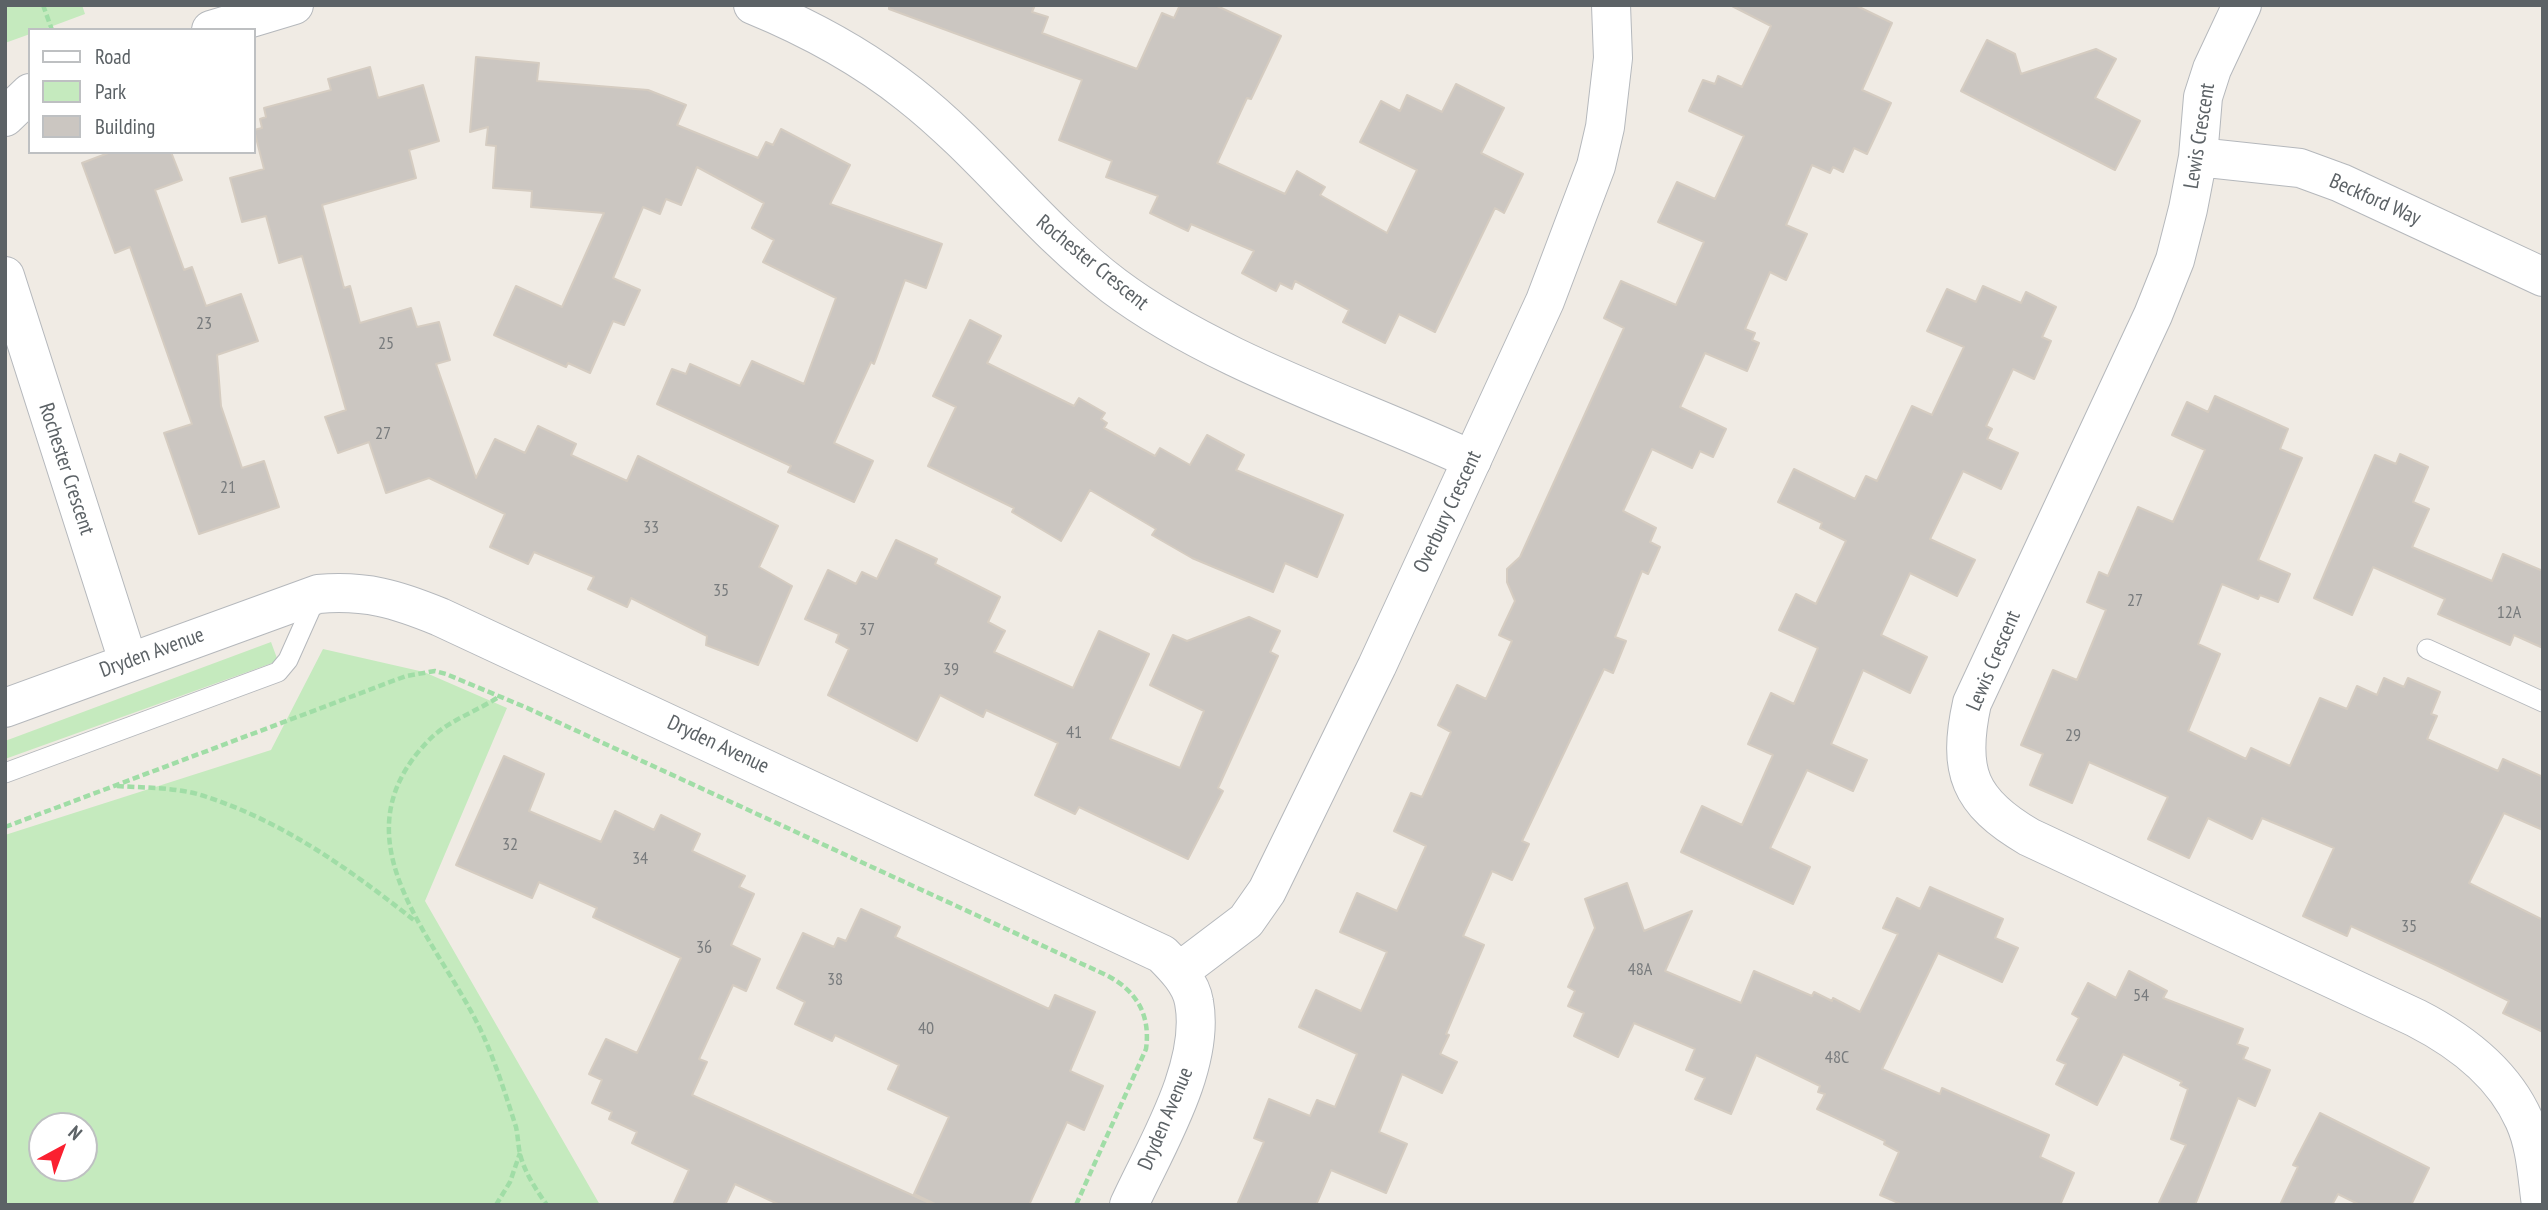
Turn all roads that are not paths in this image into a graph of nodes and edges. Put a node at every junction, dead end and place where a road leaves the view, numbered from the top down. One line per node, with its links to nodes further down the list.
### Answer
1 (294, 5): 5 (street)
2 (753, 5): 11 (street, Rochester Crescent)
3 (1611, 5): 11 (street, Overbury Crescent)
4 (2242, 5): 8 (street, Lewis Crescent)
5 (218, 28)
6 (28, 95): 7 (street)
7 (5, 117)
8 (2198, 156): 10 (street, Beckford Way); 19 (street, Lewis Crescent)
9 (5, 276): 14 (street, Rochester Crescent)
10 (2543, 277)
11 (1472, 460): 18 (street, Overbury Crescent)
12 (318, 594): 14 (street, Dryden Avenue); 17 (lane); 18 (street, Dryden Avenue)
13 (2427, 649): 15 (lane)
14 (128, 661): 16 (street, Dryden Avenue)
15 (2543, 702)
16 (5, 708)
17 (5, 773)
18 (1180, 971): 20 (street, Dryden Avenue)
19 (2534, 1116): 21 (street, Lewis Crescent)
20 (1129, 1205)
21 (2541, 1205)

